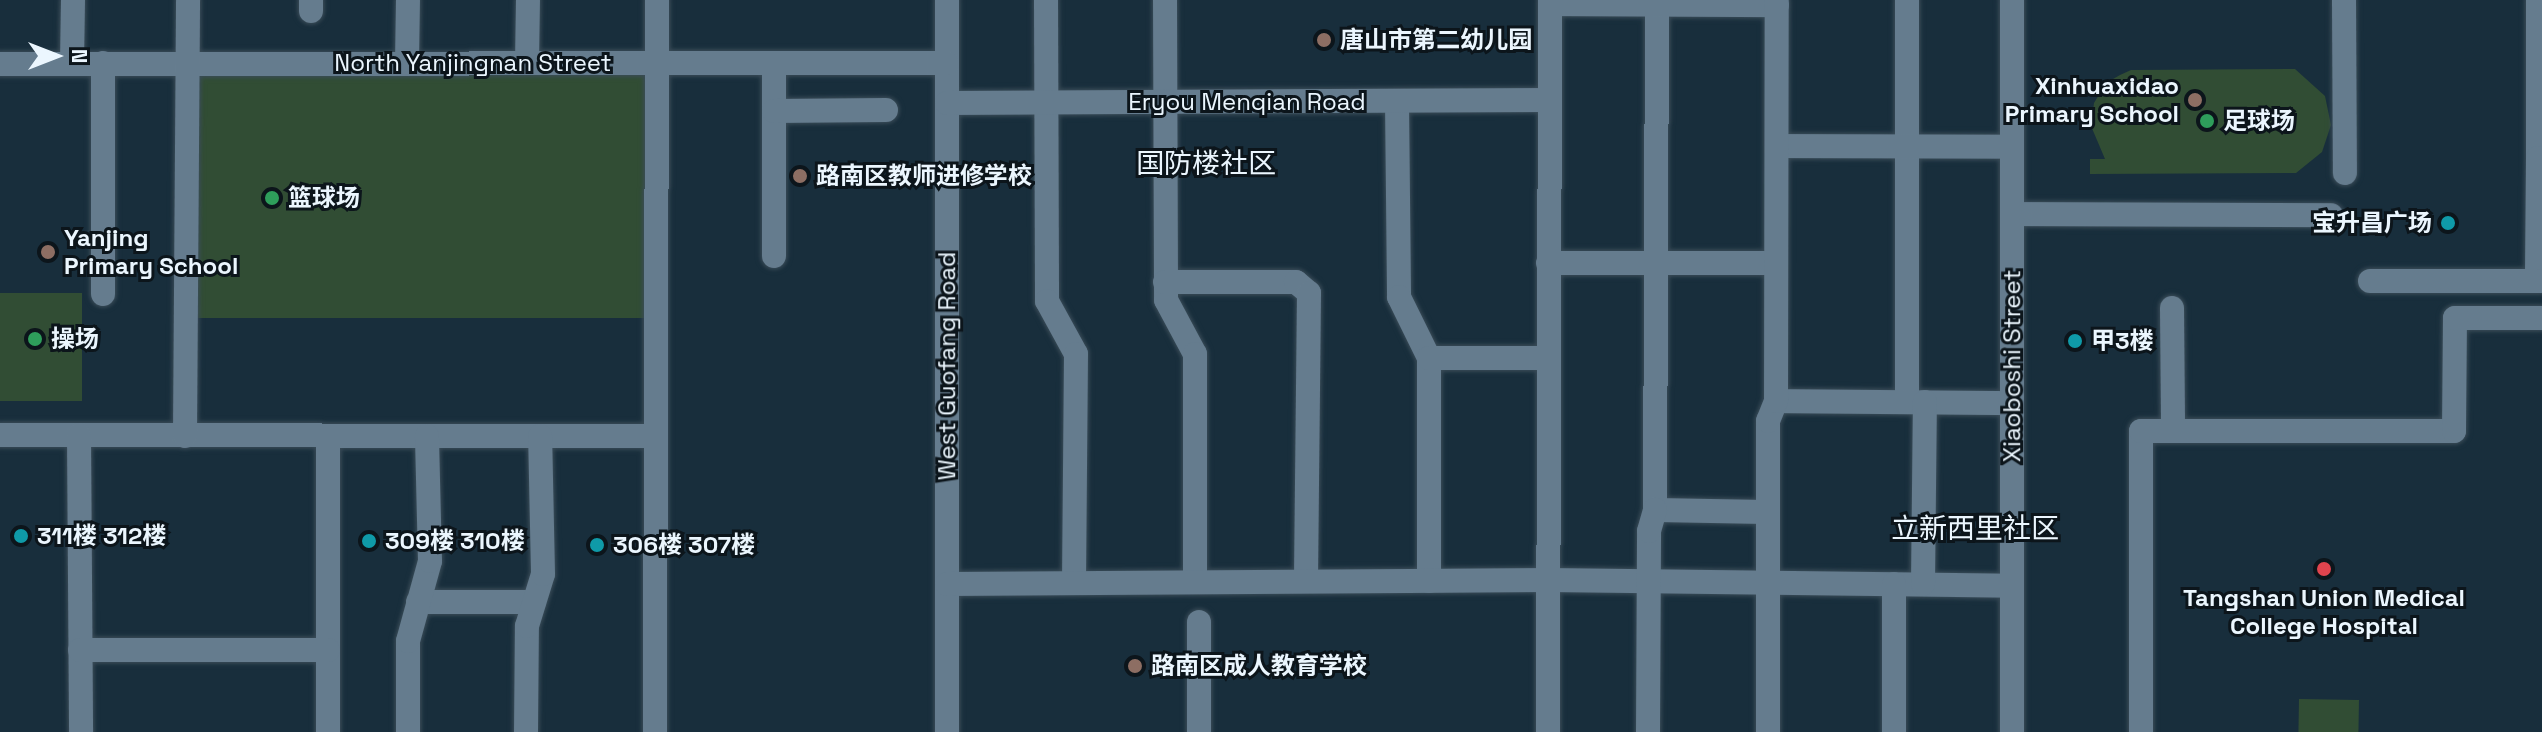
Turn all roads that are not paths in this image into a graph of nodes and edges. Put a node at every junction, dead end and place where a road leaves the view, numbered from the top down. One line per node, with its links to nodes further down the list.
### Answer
1 (73, 0): 16 (street)
2 (188, 0): 24 (street)
3 (408, 0): 18 (street)
4 (528, 0): 19 (street)
5 (657, 0): 20 (street)
6 (947, 0): 22 (street, West Guofang Road)
7 (1046, 0): 29 (street)
8 (1165, 0): 27 (street)
9 (1907, 0): 33 (street)
10 (2012, 0): 34 (street, Xiaoboshi Street)
11 (2344, 0): 36 (street)
12 (2538, 0): 35 (street)
13 (1550, 2): 14 (street); 25 (street)
14 (1657, 2): 15 (street); 40 (street)
15 (1777, 3): 32 (street)
16 (72, 63): 17 (street, North Yanjingnan Street); 23 (street, North Yanjingnan Street)
17 (103, 63): 24 (street, North Yanjingnan Street); 46 (street)
18 (407, 63): 19 (street, North Yanjingnan Street); 24 (street, North Yanjingnan Street)
19 (527, 63): 20 (street, North Yanjingnan Street)
20 (657, 63): 21 (street, North Yanjingnan Street); 61 (street)
21 (774, 63): 22 (street, North Yanjingnan Street); 31 (street)
22 (947, 63): 28 (street, West Guofang Road)
23 (0, 64)
24 (187, 64): 57 (street)
25 (1548, 100): 26 (street, Eryou Menqian Road); 41 (street)
26 (1397, 101): 27 (street, Eryou Menqian Road); 49 (street)
27 (1165, 102): 29 (street, Eryou Menqian Road); 45 (street)
28 (947, 103): 29 (street, Eryou Menqian Road); 71 (street, West Guofang Road)
29 (1045, 103): 69 (street)
30 (886, 110): 31 (street)
31 (774, 111): 39 (street)
32 (1777, 146): 33 (street); 42 (street)
33 (1907, 146): 34 (street); 52 (street)
34 (2012, 147): 37 (street, Xiaoboshi Street)
35 (2540, 158): 44 (street)
36 (2345, 173)
37 (2012, 214): 38 (street); 53 (street, Xiaoboshi Street)
38 (2331, 215)
39 (774, 256)
40 (1657, 262): 41 (street); 42 (street); 62 (street)
41 (1548, 263): 50 (street)
42 (1776, 263): 51 (street)
43 (2370, 281): 44 (street)
44 (2540, 281)
45 (1165, 282): 65 (street); 68 (street)
46 (103, 294)
47 (2172, 308): 54 (street)
48 (2542, 318): 54 (street)
49 (1429, 358): 50 (street); 66 (street)
50 (1548, 358): 64 (street)
51 (1776, 401): 52 (street); 63 (street)
52 (1916, 402): 53 (street); 73 (street)
53 (2012, 403): 74 (street, Xiaoboshi Street)
54 (2173, 431): 92 (street)
55 (0, 435): 56 (street)
56 (79, 435): 57 (street); 78 (street)
57 (185, 436): 58 (street)
58 (328, 436): 59 (street); 79 (street)
59 (427, 436): 60 (street); 75 (street)
60 (540, 436): 61 (street); 76 (street)
61 (656, 436): 84 (street)
62 (1655, 510): 63 (street); 67 (street)
63 (1767, 512): 70 (street)
64 (1548, 580): 66 (street); 67 (street); 87 (street)
65 (1306, 581): 66 (street); 68 (street)
66 (1429, 581)
67 (1649, 581): 70 (street); 88 (street)
68 (1195, 582): 69 (street)
69 (1074, 583): 71 (street)
70 (1767, 583): 72 (street); 89 (street)
71 (947, 584): 85 (street, West Guofang Road)
72 (1894, 584): 73 (street); 90 (street)
73 (1923, 584): 74 (street)
74 (2012, 586): 91 (street, Xiaoboshi Street)
75 (418, 602): 76 (street); 82 (street)
76 (534, 602): 83 (street)
77 (1199, 622): 86 (street)
78 (80, 650): 79 (street); 80 (street)
79 (328, 650): 81 (street)
80 (81, 732)
81 (328, 732)
82 (408, 732)
83 (526, 732)
84 (655, 732)
85 (947, 732)
86 (1199, 732)
87 (1548, 732)
88 (1648, 732)
89 (1768, 732)
90 (1894, 732)
91 (2012, 732)
92 (2141, 732)

